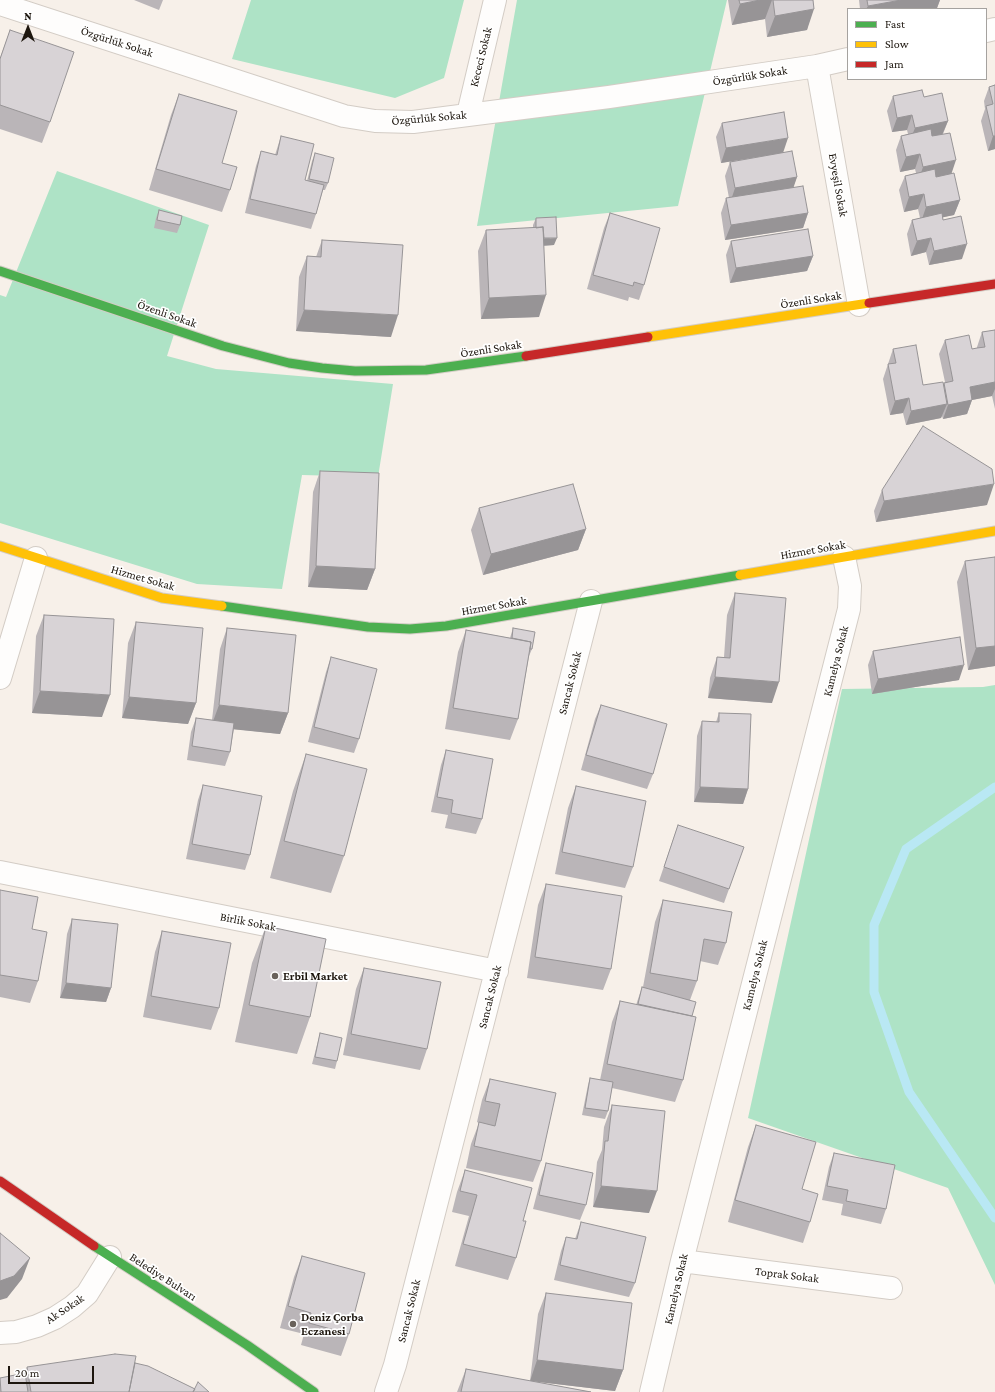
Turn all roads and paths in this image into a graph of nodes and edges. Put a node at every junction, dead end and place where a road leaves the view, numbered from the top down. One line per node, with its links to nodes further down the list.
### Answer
1 (495, 0): 5 (street, Kececi Sokak)
2 (0, 4): 5 (street, Özgürlük Sokak)
3 (847, 59): 4 (street, Özgürlük Sokak)
4 (817, 66): 5 (street, Özgürlük Sokak); 8 (street, Evyeşil Sokak)
5 (468, 114)
6 (0, 271): 8 (street, Özenli Sokak)
7 (995, 284): 8 (street, Özenli Sokak)
8 (860, 305)
9 (995, 531): 11 (street, Hizmet Sokak)
10 (0, 546): 12 (street, Hizmet Sokak)
11 (844, 557): 13 (street, Hizmet Sokak); 19 (street, Kamelya Sokak)
12 (36, 558): 13 (street, Hizmet Sokak); 14 (street)
13 (591, 601): 16 (street, Sancak Sokak)
14 (0, 678)
15 (0, 872): 16 (street, Birlik Sokak)
16 (497, 971): 23 (street, Sancak Sokak)
17 (0, 1180): 18 (street, Belediye Bulvarı)
18 (110, 1257): 21 (street, Ak Sokak); 22 (street, Belediye Bulvarı)
19 (682, 1261): 20 (street, Toprak Sokak); 24 (street, Kamelya Sokak)
20 (891, 1288)
21 (0, 1333)
22 (314, 1392)
23 (386, 1392)
24 (651, 1392)

